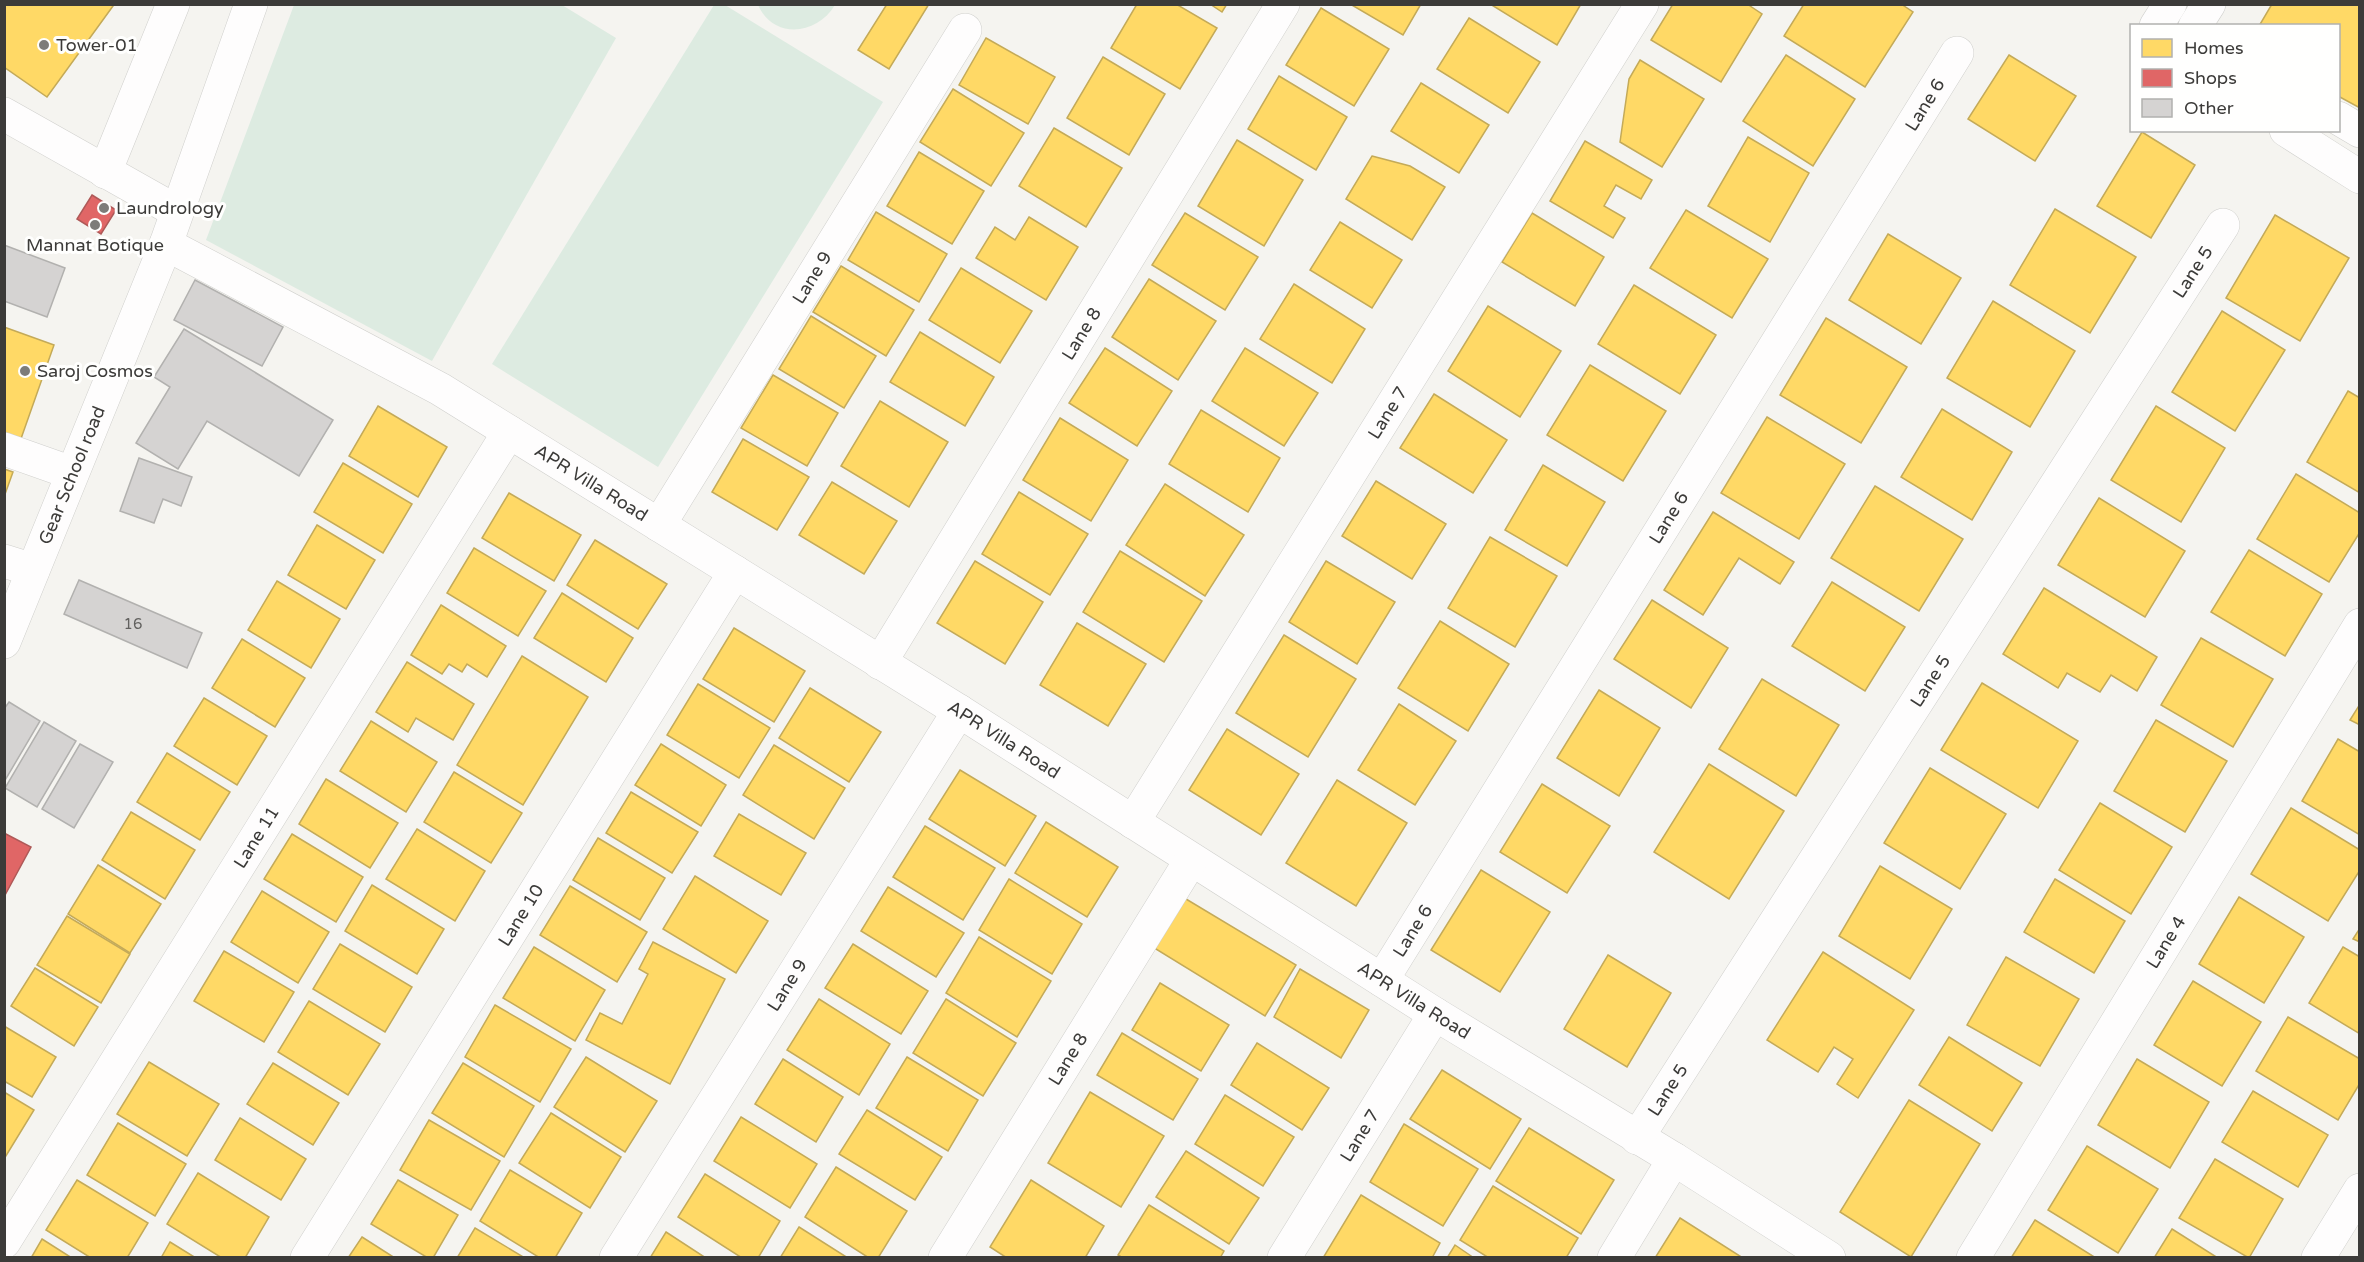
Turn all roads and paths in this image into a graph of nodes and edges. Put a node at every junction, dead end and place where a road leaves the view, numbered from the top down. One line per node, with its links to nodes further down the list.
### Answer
1 (173, 4): 15 (street)
2 (251, 4): 17 (street, Gear School road)
3 (1283, 4): 28 (street, Lane 8)
4 (1642, 4): 30 (street, Lane 7)
5 (2170, 4): 7 (street)
6 (2209, 4): 8 (street)
7 (2157, 24)
8 (2197, 24)
9 (965, 30): 23 (street, Lane 9)
10 (1957, 53): 32 (street, Lane 6)
11 (4, 114): 15 (street)
12 (2340, 119): 13 (street)
13 (2360, 131)
14 (2289, 132): 16 (street)
15 (105, 172): 17 (street)
16 (2360, 177)
17 (176, 211): 19 (street, Gear School road)
18 (2223, 225): 34 (street, Lane 5)
19 (166, 244): 20 (street, APR Villa Road); 22 (street, Gear School road)
20 (509, 432): 23 (street, APR Villa Road); 37 (street, Lane 11)
21 (4, 449): 22 (street)
22 (72, 473): 24 (street, Gear School road)
23 (659, 525): 25 (street, APR Villa Road)
24 (19, 566): 26 (street, Gear School road)
25 (735, 572): 28 (street, APR Villa Road); 38 (street, Lane 10)
26 (8, 624)
27 (2360, 625): 44 (street, Lane 4)
28 (880, 663): 29 (street, APR Villa Road)
29 (959, 711): 30 (street, APR Villa Road); 39 (street, Lane 9)
30 (1133, 822): 31 (street, APR Villa Road)
31 (1191, 860): 32 (street, APR Villa Road); 40 (street, Lane 8)
32 (1382, 980): 33 (street, APR Villa Road)
33 (1435, 1014): 34 (street, APR Villa Road); 41 (street, Lane 7)
34 (1637, 1138): 35 (street, APR Villa Road)
35 (1674, 1159): 42 (street); 43 (street, APR Villa Road)
36 (2360, 1190): 45 (street)
37 (4, 1242)
38 (307, 1257)
39 (616, 1257)
40 (945, 1257)
41 (1284, 1257)
42 (1614, 1257)
43 (1829, 1257)
44 (1973, 1257)
45 (2318, 1257)

